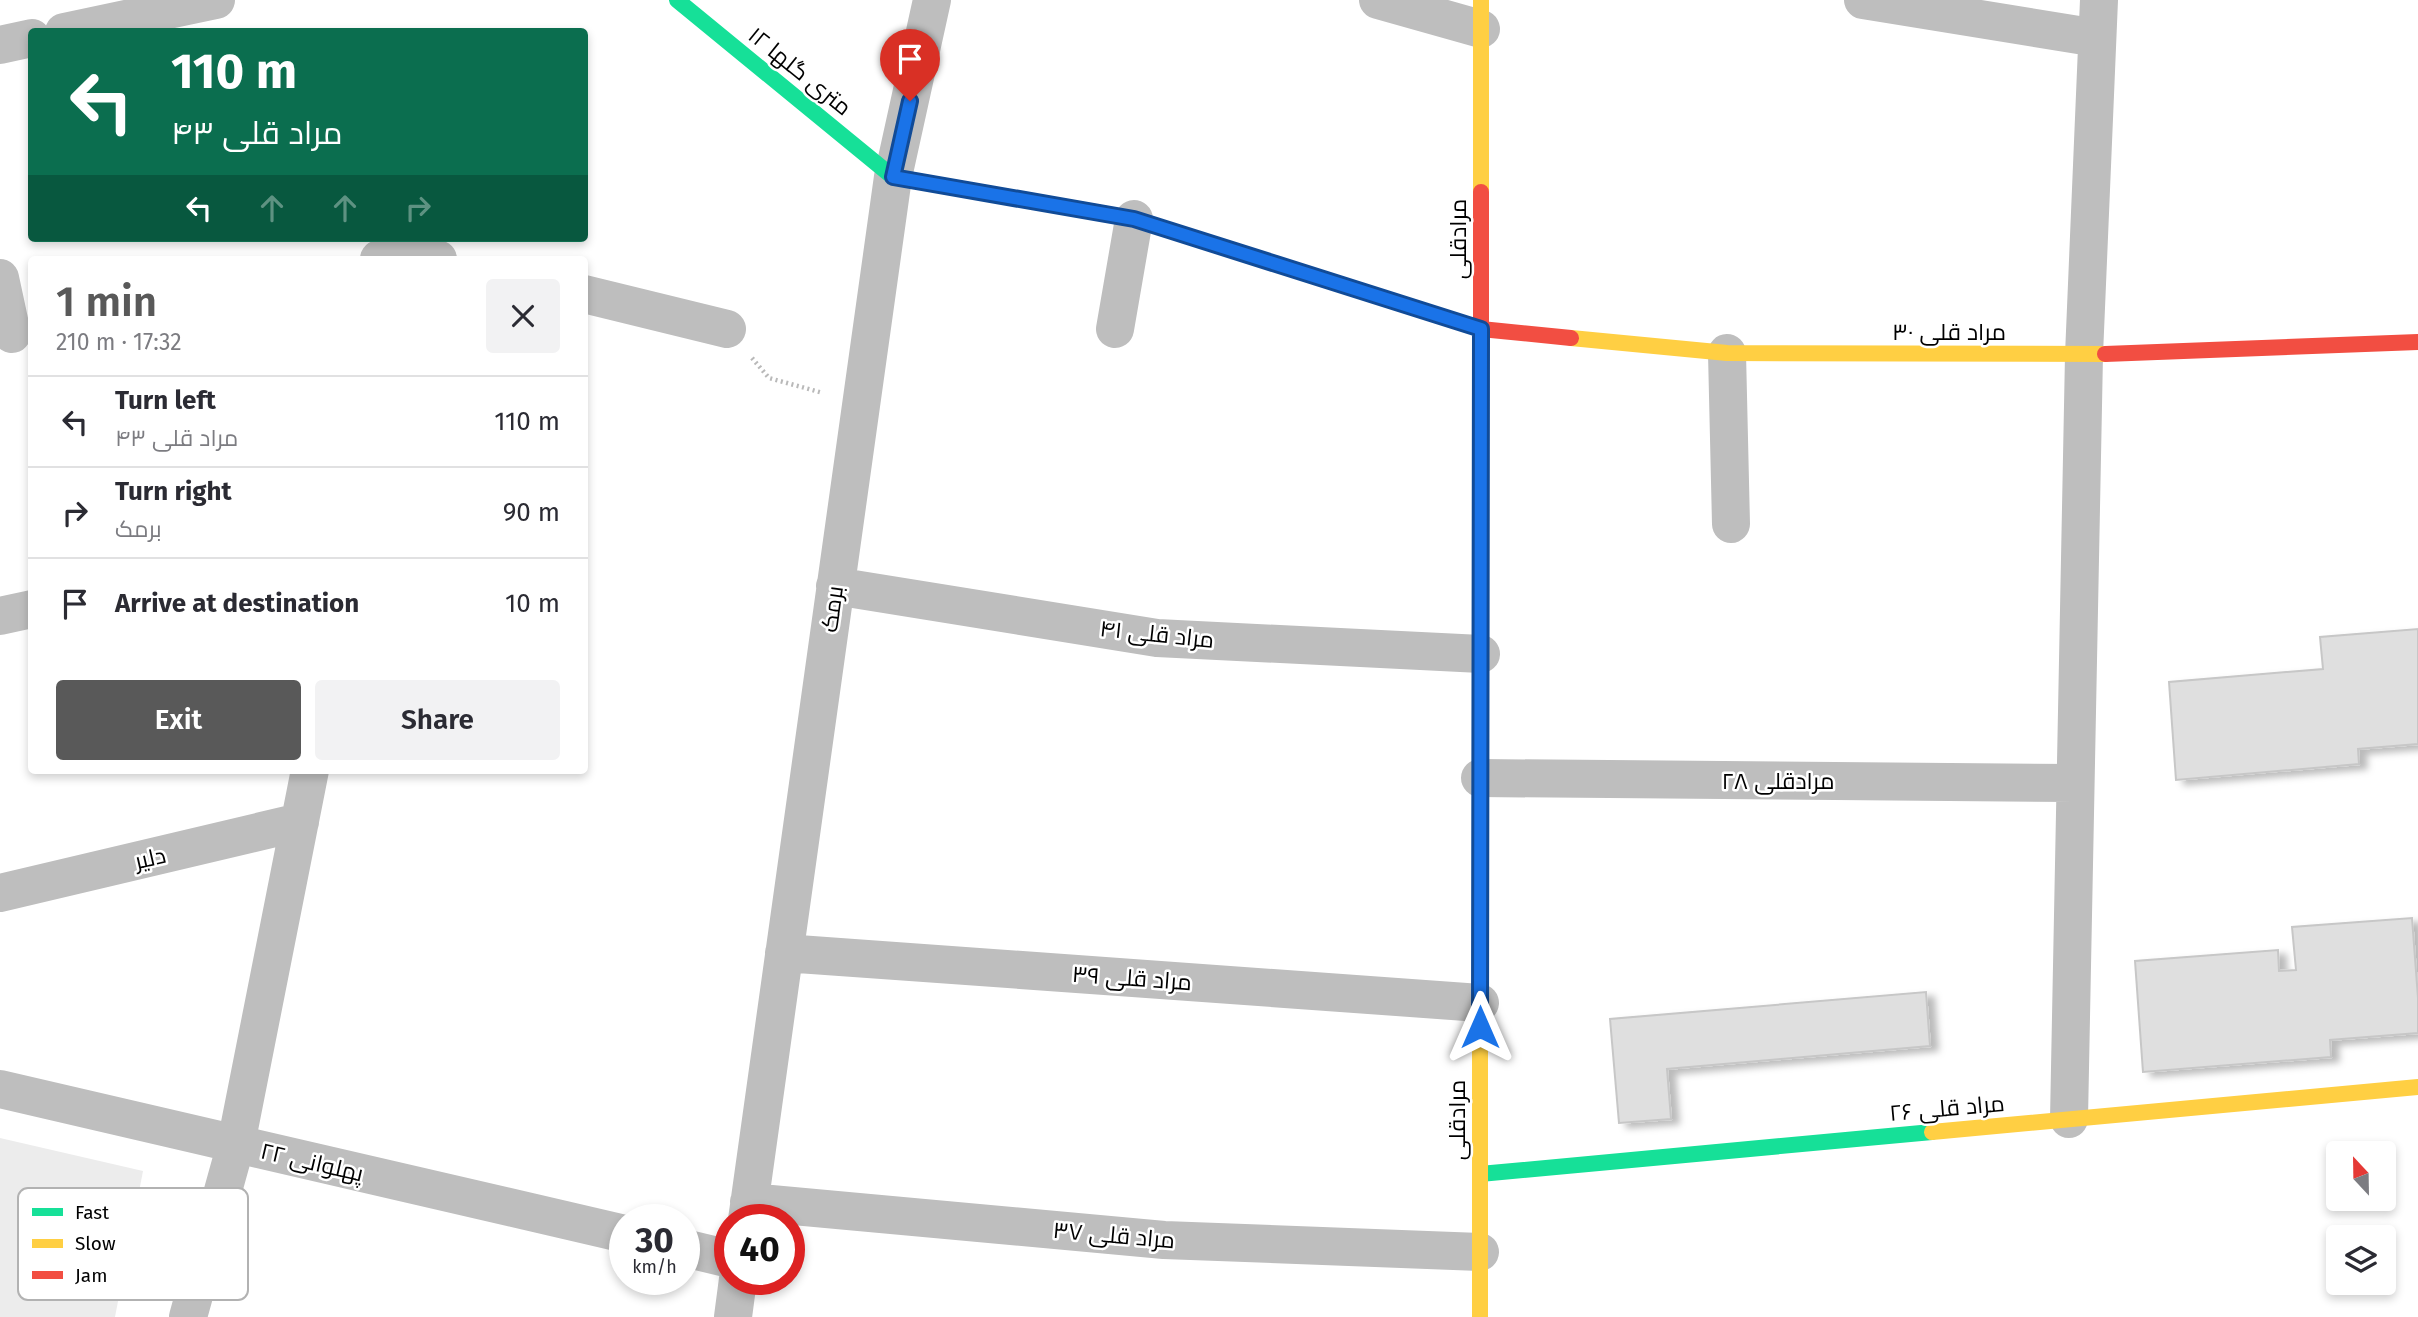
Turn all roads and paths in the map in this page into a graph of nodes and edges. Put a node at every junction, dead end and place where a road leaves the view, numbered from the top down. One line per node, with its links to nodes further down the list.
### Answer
1 (216, 0): 8 (street)
2 (677, 0): 12 (street, ۱۲ متری گلها)
3 (932, 0): 12 (street, برمک)
4 (1378, 0): 7 (street)
5 (1863, 0): 9 (street)
6 (2099, 0): 9 (street)
7 (1481, 15): 18 (street, مرادقلی)
8 (83, 28)
9 (2097, 38): 22 (street)
10 (28, 39): 11 (street)
11 (0, 45)
12 (893, 177): 13 (street, مراد قلی ۳۰); 23 (street, برمک)
13 (1134, 219): 17 (street); 18 (street, مراد قلی ۳۰)
14 (0, 278): 19 (street)
15 (588, 295): 16 (street)
16 (727, 329): 23 (path)
17 (1115, 329)
18 (1481, 329): 21 (street, مراد قلی ۳۰); 28 (street, مرادقلی)
19 (14, 333)
20 (2418, 342): 22 (street, مراد قلی ۳۰)
21 (1727, 353): 22 (street, مراد قلی ۳۰); 24 (street)
22 (2084, 355): 31 (street)
23 (861, 403): 25 (street, برمک)
24 (1731, 524)
25 (835, 586): 28 (street, مراد قلی ۴۱); 34 (street, برمک)
26 (28, 610): 27 (street)
27 (0, 616)
28 (1481, 654): 30 (street, مرادقلی)
29 (309, 774): 32 (street)
30 (1480, 778): 31 (street, مرادقلی ۲۸); 35 (street, مرادقلی)
31 (2076, 783): 38 (street)
32 (300, 822): 33 (street, دلیر); 39 (street)
33 (0, 894)
34 (784, 953): 35 (street, مراد قلی ۳۹); 42 (street, برمک)
35 (1480, 1003): 40 (street, مرادقلی)
36 (2418, 1087): 38 (street, مراد قلی ۲۶)
37 (0, 1089): 39 (street, پهلوانی ۲۲)
38 (2069, 1119): 40 (street, مراد قلی ۲۶)
39 (236, 1144): 41 (street); 44 (street, پهلوانی ۲۲)
40 (1480, 1174): 45 (street, مرادقلی)
41 (224, 1188)
42 (749, 1204)
43 (805, 1215): 45 (street, مراد قلی ۳۷)
44 (609, 1230)
45 (1480, 1252): 50 (street, مرادقلی)
46 (736, 1295): 49 (street)
47 (193, 1300): 48 (street)
48 (188, 1317)
49 (733, 1317)
50 (1480, 1317)

